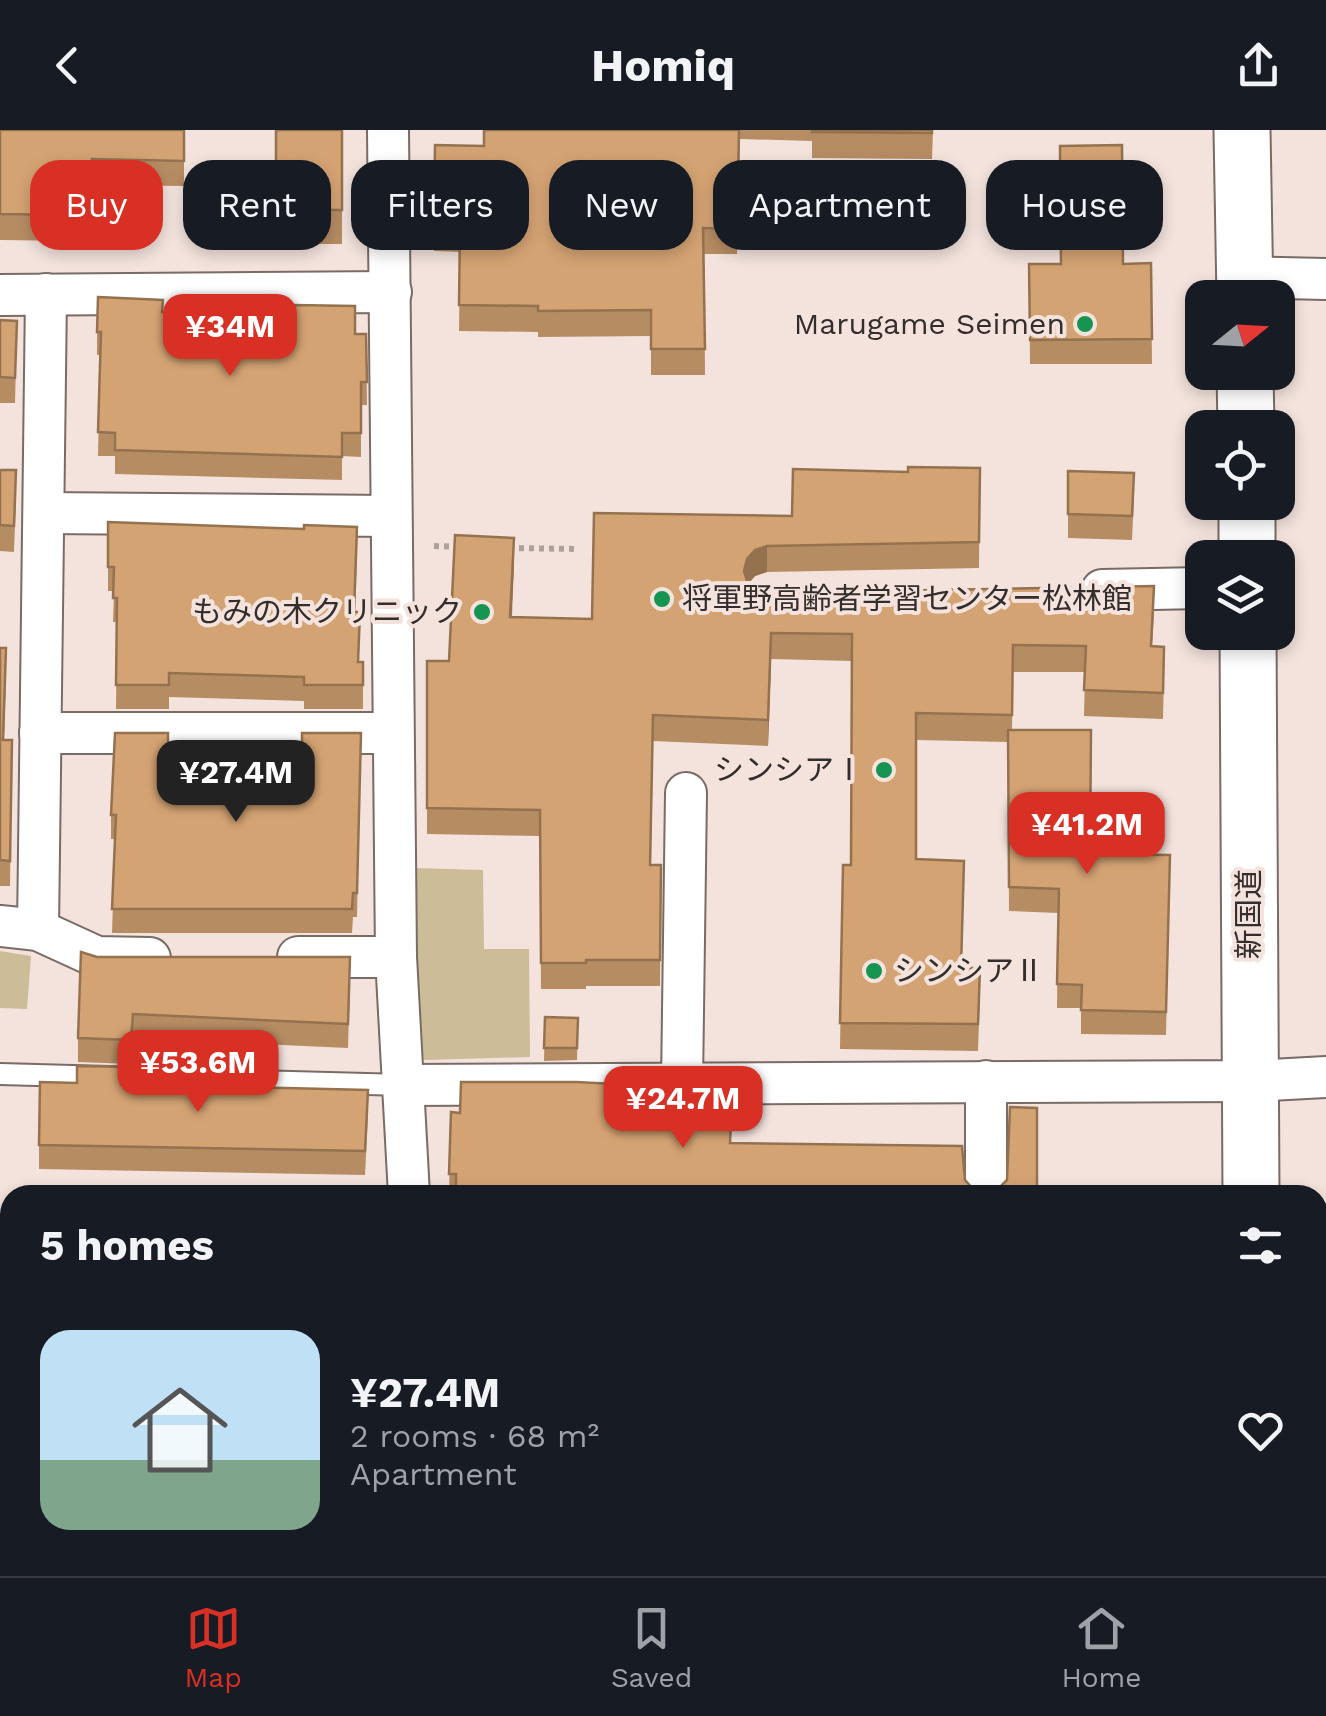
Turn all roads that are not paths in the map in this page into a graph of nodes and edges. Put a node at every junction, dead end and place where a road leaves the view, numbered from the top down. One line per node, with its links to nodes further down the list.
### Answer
1 (388, 130): 6 (street)
2 (1242, 130): 4 (main road)
3 (1326, 279): 5 (street)
4 (1244, 280)
5 (1295, 282)
6 (391, 292): 7 (street); 10 (street)
7 (46, 294): 8 (street); 9 (street)
8 (0, 295)
9 (44, 513): 10 (street); 14 (street)
10 (390, 531): 15 (street)
11 (1185, 588): 12 (street)
12 (1063, 590)
13 (1248, 650): 24 (main road, 新国道)
14 (40, 733): 15 (street); 17 (street)
15 (393, 733): 18 (street)
16 (686, 793): 25 (street)
17 (19, 928): 19 (street)
18 (396, 957): 20 (street); 26 (street)
19 (192, 958)
20 (266, 958)
21 (0, 1074): 26 (lane)
22 (1326, 1076): 24 (street)
23 (986, 1081): 24 (street); 25 (street); 28 (street)
24 (1250, 1081): 29 (main road, 新国道)
25 (682, 1084): 26 (street)
26 (404, 1086): 27 (street)
27 (409, 1185)
28 (986, 1185)
29 (1251, 1185)

